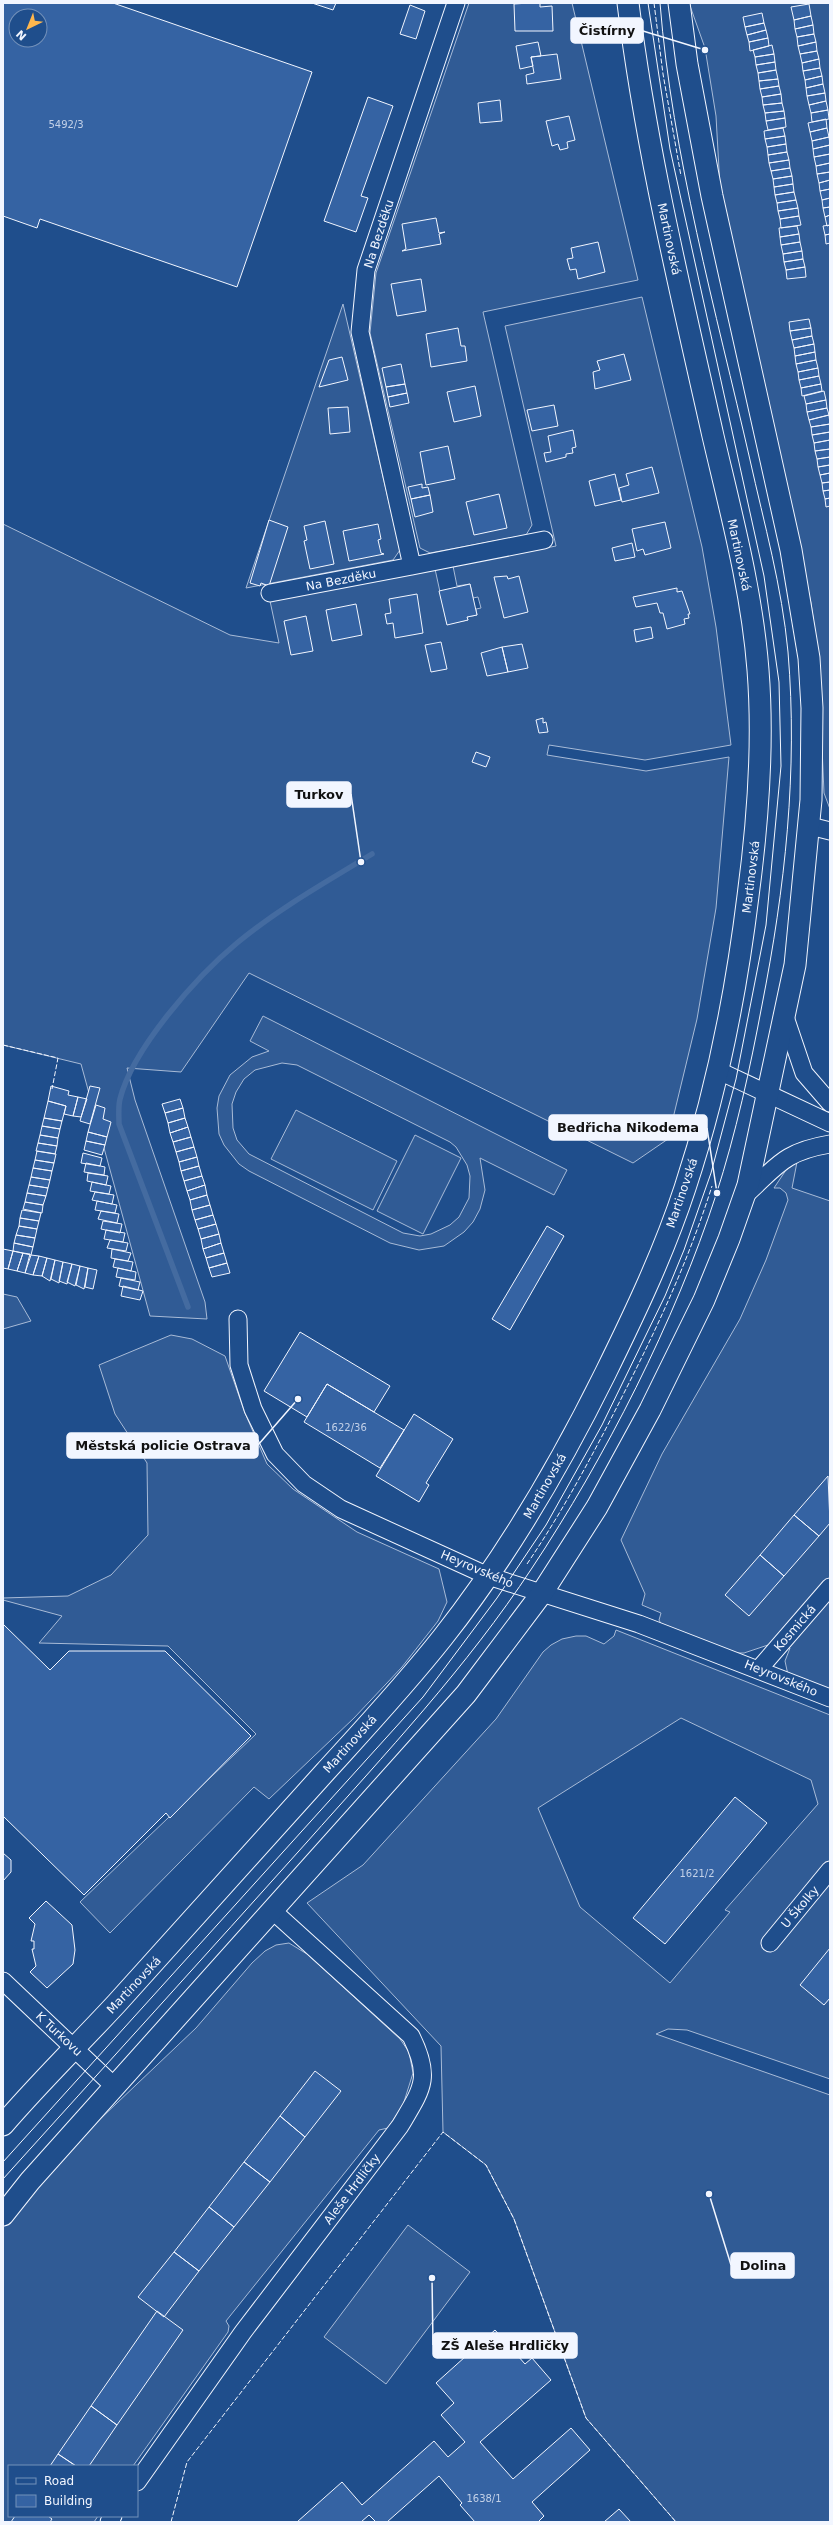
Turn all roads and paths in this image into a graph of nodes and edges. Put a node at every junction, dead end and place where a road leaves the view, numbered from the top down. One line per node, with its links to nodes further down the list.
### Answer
1 (456, 3): 5 (street, Na Bezděku)
2 (628, 3): 10 (street, Martinovská)
3 (679, 3): 7 (street)
4 (544, 540): 5 (street, Na Bezděku)
5 (412, 566): 6 (street, Na Bezděku)
6 (270, 594)
7 (810, 826): 8 (street); 9 (street)
8 (830, 831)
9 (785, 1017): 11 (street); 12 (street)
10 (717, 1070): 11 (street); 17 (street, Martinovská)
11 (768, 1093): 13 (street); 15 (street)
12 (830, 1103)
13 (830, 1123)
14 (830, 1144): 15 (street)
15 (743, 1196): 19 (street)
16 (238, 1319): 17 (street, Heyrovského)
17 (488, 1576): 19 (street, Heyrovského); 26 (street, Martinovská)
18 (830, 1587): 20 (street, Kosmická)
19 (542, 1593): 20 (street, Heyrovského); 23 (street)
20 (759, 1669): 21 (street, Heyrovského)
21 (830, 1698)
22 (830, 1870): 24 (street, U Školky)
23 (273, 1911): 27 (street); 30 (street, Aleše Hrdličky)
24 (770, 1943)
25 (3, 1981): 26 (street, K Turkovu)
26 (75, 2048): 27 (street, K Turkovu); 28 (street, Martinovská)
27 (115, 2087): 29 (street)
28 (3, 2124)
29 (3, 2215)
30 (138, 2481)

